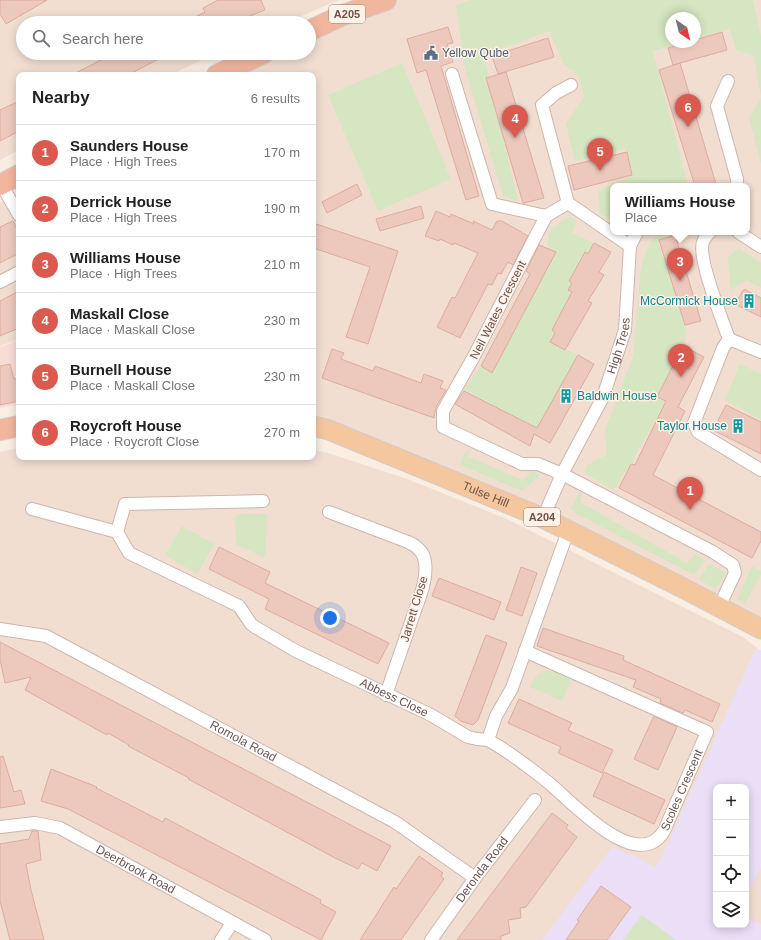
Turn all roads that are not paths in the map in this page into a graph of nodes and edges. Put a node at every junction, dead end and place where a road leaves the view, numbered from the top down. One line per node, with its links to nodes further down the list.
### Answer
1 (386, 0): 2 (highway, A205)
2 (316, 28)
3 (249, 60): 4 (highway)
4 (223, 72)
5 (452, 74): 13 (street)
6 (728, 81): 9 (street)
7 (571, 85): 11 (street)
8 (16, 177): 10 (highway)
9 (737, 183)
10 (0, 185): 12 (street)
11 (568, 203): 13 (street); 14 (street)
12 (16, 210)
13 (546, 216): 29 (street, Neil Wates Crescent)
14 (610, 232)
15 (614, 235): 19 (street)
16 (636, 235): 19 (street, High Trees)
17 (708, 235): 23 (street)
18 (743, 235): 20 (street)
19 (630, 246): 29 (street, High Trees)
20 (761, 247)
21 (16, 274): 22 (street)
22 (0, 282)
23 (729, 340): 24 (street); 28 (street)
24 (761, 352)
25 (16, 427): 27 (highway)
26 (316, 427): 33 (main road, Tulse Hill / A204)
27 (0, 430)
28 (761, 470)
29 (562, 474): 33 (street, High Trees); 36 (street)
30 (263, 501): 35 (street)
31 (32, 509): 35 (street)
32 (329, 512): 40 (street, Jarrett Close)
33 (543, 518): 34 (main road, Tulse Hill / A204)
34 (568, 530): 36 (main road, Tulse Hill / A204); 39 (street)
35 (117, 532): 40 (street, Abbess Close)
36 (719, 607): 38 (main road, Tulse Hill / A204)
37 (0, 629): 44 (street, Romola Road)
38 (761, 629)
39 (525, 650): 41 (street); 41 (street, Scoles Crescent)
40 (386, 694): 41 (street, Abbess Close)
41 (488, 740)
42 (535, 800): 44 (street, Deronda Road)
43 (0, 827): 45 (street, Deerbrook Road)
44 (475, 878): 48 (street, Deronda Road)
45 (232, 923): 46 (street); 47 (street, Deerbrook Road)
46 (221, 940)
47 (265, 940)
48 (431, 940)

